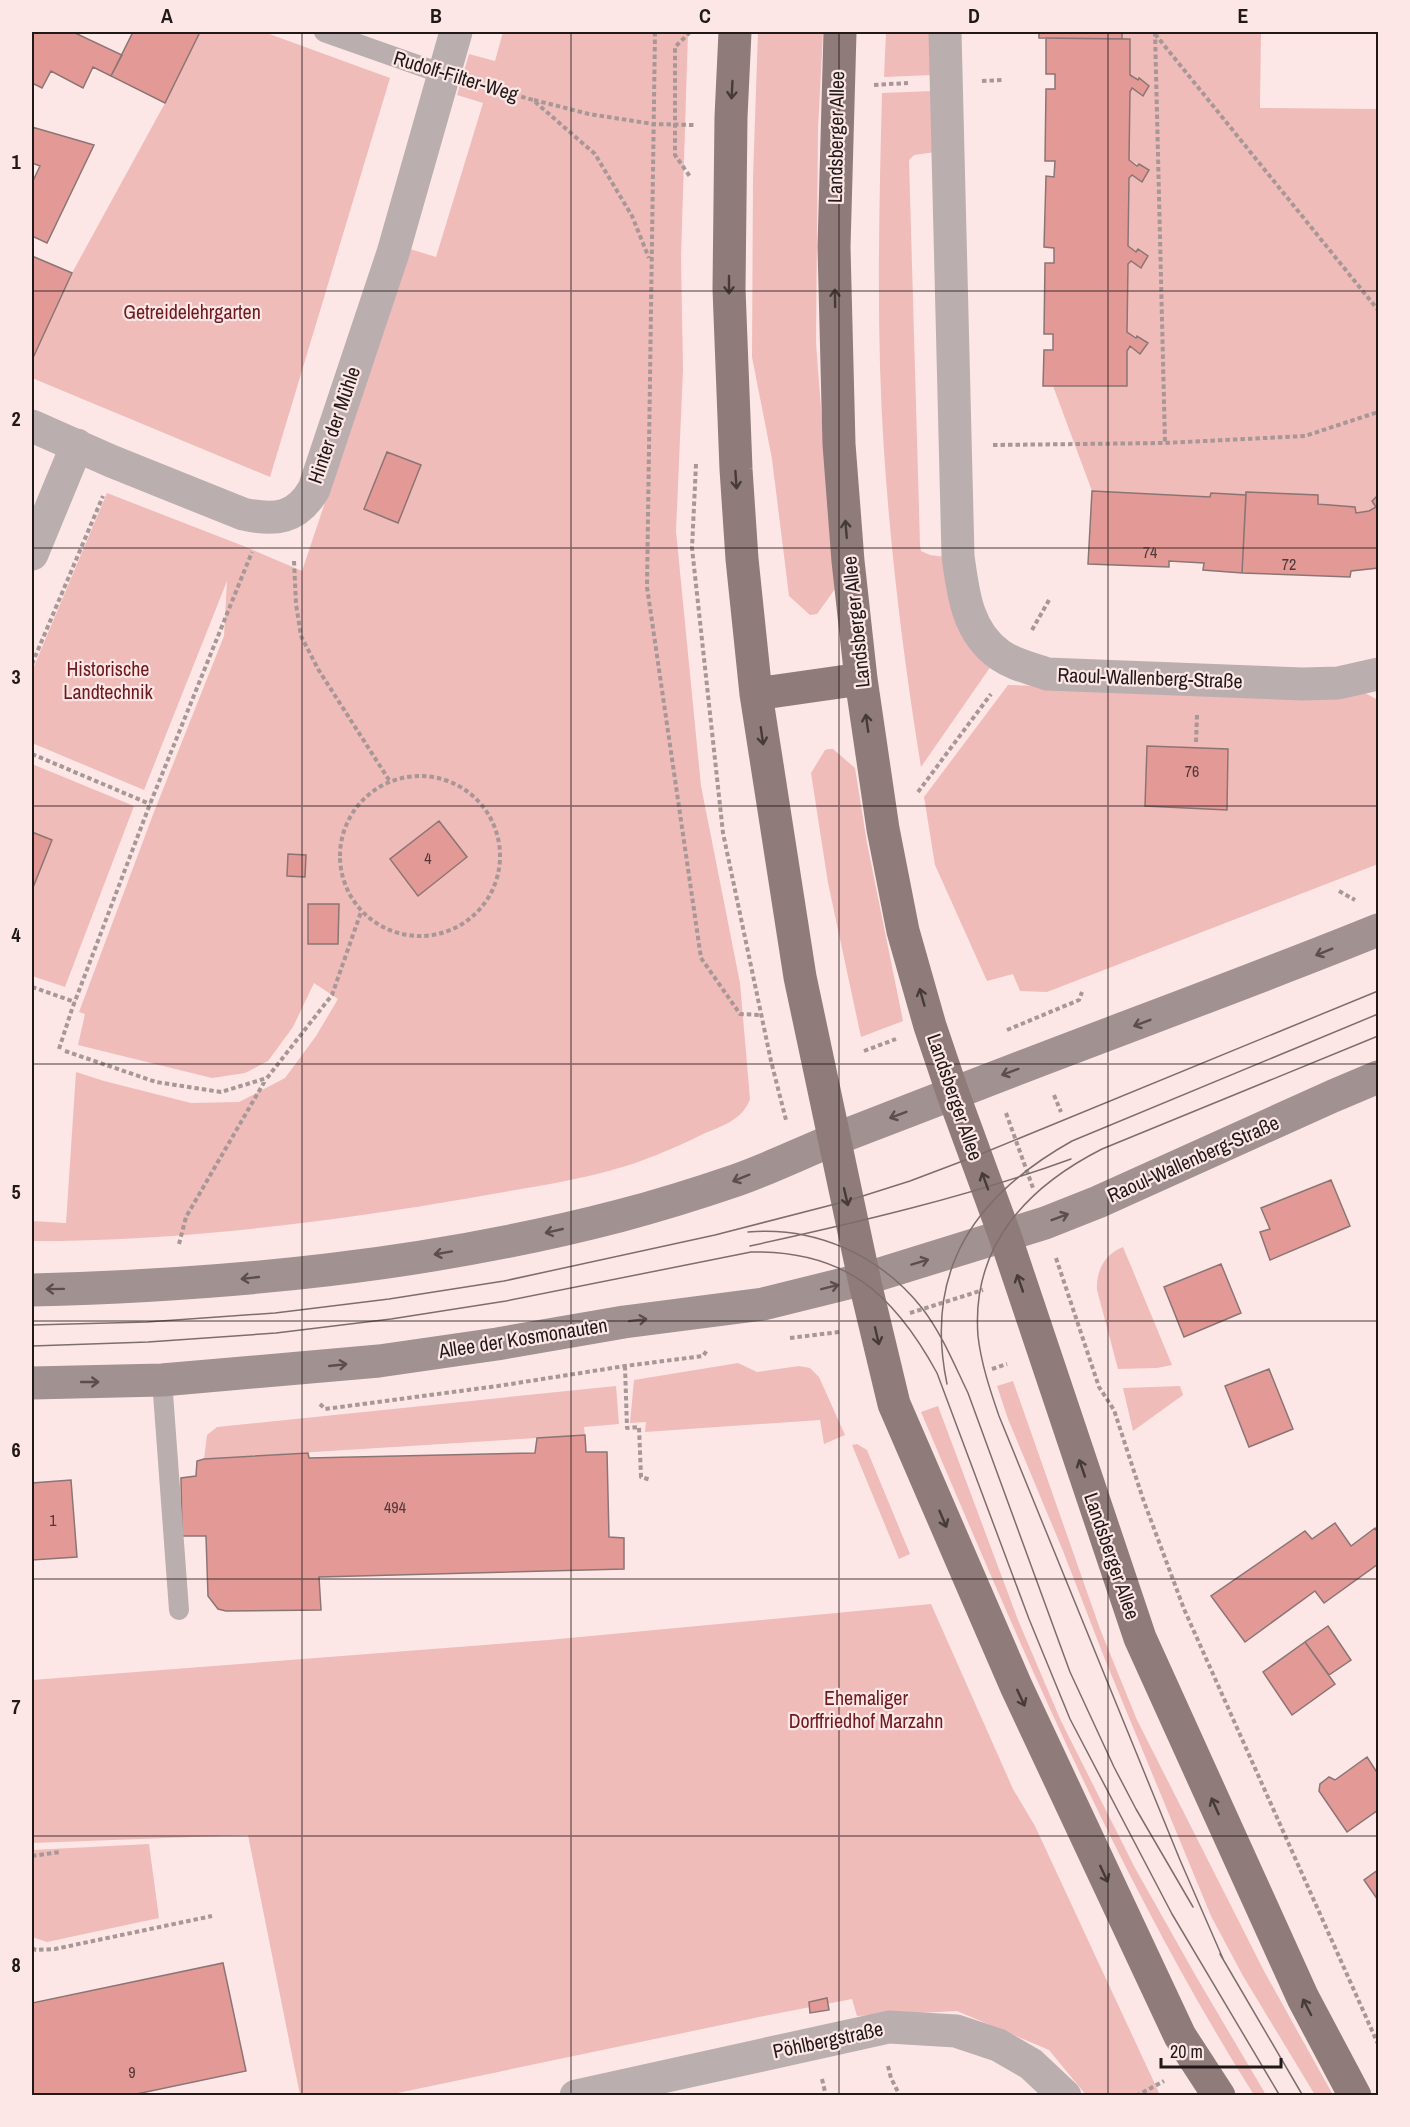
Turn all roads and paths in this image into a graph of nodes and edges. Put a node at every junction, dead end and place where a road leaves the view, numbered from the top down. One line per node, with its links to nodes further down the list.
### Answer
1 (324, 32): 9 (lane, Rudolf-Filter-Weg)
2 (456, 32): 9 (street, Hinter der Mühle)
3 (655, 32): 13 (path)
4 (690, 32): 14 (path)
5 (735, 32): 32 (main road, one-way to 32)
6 (840, 32): 31 (main road, Landsberger Allee, one-way to 6)
7 (945, 32): 23 (street)
8 (1155, 33): 18 (path); 21 (path)
9 (443, 74): 12 (path, Rudolf-Filter-Weg); 22 (street, Hinter der Mühle)
10 (910, 83): 11 (path)
11 (866, 85)
12 (533, 100): 13 (path); 17 (path, Rudolf-Filter-Weg)
13 (653, 124): 14 (path); 17 (path)
14 (674, 125): 15 (path); 16 (path)
15 (699, 125)
16 (693, 182)
17 (650, 262): 47 (path)
18 (1378, 310)
19 (1378, 412): 21 (path)
20 (32, 426): 22 (street, Hinter der Mühle)
21 (1165, 443): 23 (path)
22 (77, 445): 26 (street)
23 (957, 445): 28 (street, Raoul-Wallenberg-Straße)
24 (104, 494): 29 (path)
25 (256, 543): 36 (path)
26 (32, 554)
27 (294, 561): 34 (path)
28 (1014, 663): 30 (street, Raoul-Wallenberg-Straße); 35 (path)
29 (32, 664)
30 (1378, 674)
31 (861, 679): 32 (main road); 51 (main road, Landsberger Allee, one-way to 31)
32 (756, 694): 54 (main road, one-way to 54)
33 (32, 754): 36 (path)
34 (389, 780): 37 (path); 37 (path)
35 (918, 792)
36 (150, 804): 41 (path)
37 (361, 912): 49 (path)
38 (1378, 930): 50 (main road, one-way to 50)
39 (32, 987): 41 (path)
40 (1082, 992): 42 (path)
41 (75, 1002): 44 (path)
42 (1037, 1016)
43 (905, 1035): 46 (path)
44 (59, 1049)
45 (64, 1051): 49 (path)
46 (864, 1051)
47 (773, 1068)
48 (1378, 1077): 55 (main road, Raoul-Wallenberg-Straße, one-way to 48)
49 (267, 1078): 57 (path)
50 (992, 1079): 51 (main road); 55 (path)
51 (953, 1094): 54 (main road, one-way to 54); 56 (main road, Landsberger Allee, one-way to 51)
52 (1054, 1095): 53 (path)
53 (1061, 1112)
54 (834, 1140): 58 (main road, one-way to 58); 59 (main road, one-way to 59)
55 (1045, 1223): 56 (main road, Raoul-Wallenberg-Straße); 73 (path)
56 (1005, 1236): 58 (main road, Allee der Kosmonauten, one-way to 56); 81 (main road, Landsberger Allee, one-way to 56)
57 (179, 1244)
58 (864, 1279): 64 (main road, Allee der Kosmonauten, one-way to 58); 80 (main road, one-way to 80)
59 (32, 1290)
60 (703, 1356): 62 (path)
61 (1007, 1364): 63 (path)
62 (625, 1366): 66 (path); 67 (path)
63 (992, 1369)
64 (162, 1380): 65 (main road, Allee der Kosmonauten, one-way to 64); 68 (lane)
65 (32, 1383)
66 (325, 1409)
67 (651, 1480)
68 (179, 1610)
69 (60, 1852): 70 (path)
70 (32, 1856)
71 (212, 1916): 72 (path)
72 (32, 1948)
73 (1378, 2044)
74 (891, 2078): 77 (path)
75 (1165, 2080): 79 (path)
76 (576, 2096): 78 (street, Pöhlbergstraße)
77 (900, 2096)
78 (1065, 2096)
79 (1136, 2096)
80 (1219, 2096)
81 (1355, 2096)

